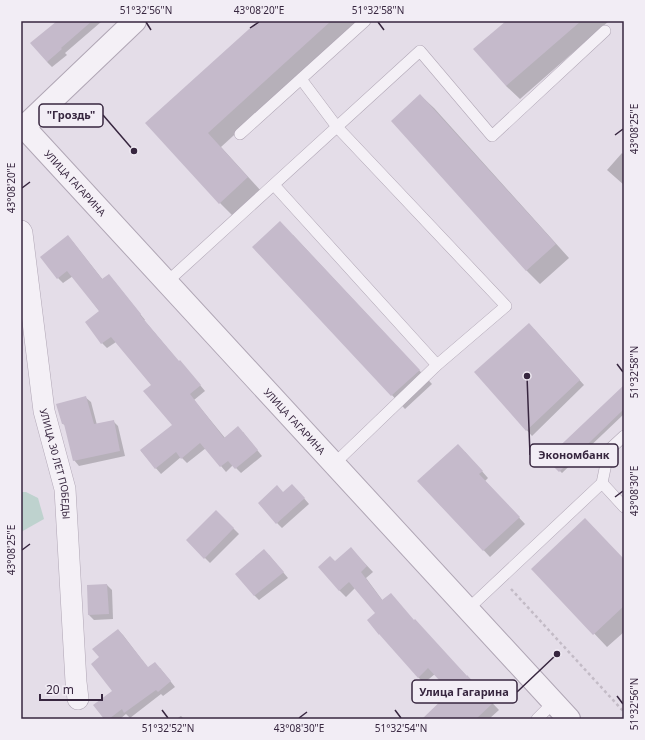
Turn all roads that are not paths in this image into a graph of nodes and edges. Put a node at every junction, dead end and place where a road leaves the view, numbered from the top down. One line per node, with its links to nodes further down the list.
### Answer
1 (135, 21): 5 (street)
2 (365, 21): 4 (lane)
3 (605, 32): 6 (lane)
4 (301, 79): 6 (lane); 7 (lane)
5 (22, 126): 10 (street, УЛИЦА ГАГАРИНА)
6 (337, 127): 8 (lane); 11 (lane)
7 (240, 134)
8 (274, 185): 10 (lane); 11 (lane)
9 (21, 231): 17 (street, УЛИЦА 30 ЛЕТ ПОБЕДЫ)
10 (167, 282): 13 (street, УЛИЦА ГАГАРИНА)
11 (437, 365): 13 (lane)
12 (624, 436): 14 (lane)
13 (334, 464): 16 (street, УЛИЦА ГАГАРИНА)
14 (602, 483): 15 (lane); 16 (lane)
15 (624, 507)
16 (468, 609): 18 (street, УЛИЦА ГАГАРИНА)
17 (78, 699)
18 (554, 702): 19 (lane); 20 (street, УЛИЦА ГАГАРИНА)
19 (537, 719)
20 (569, 719)

